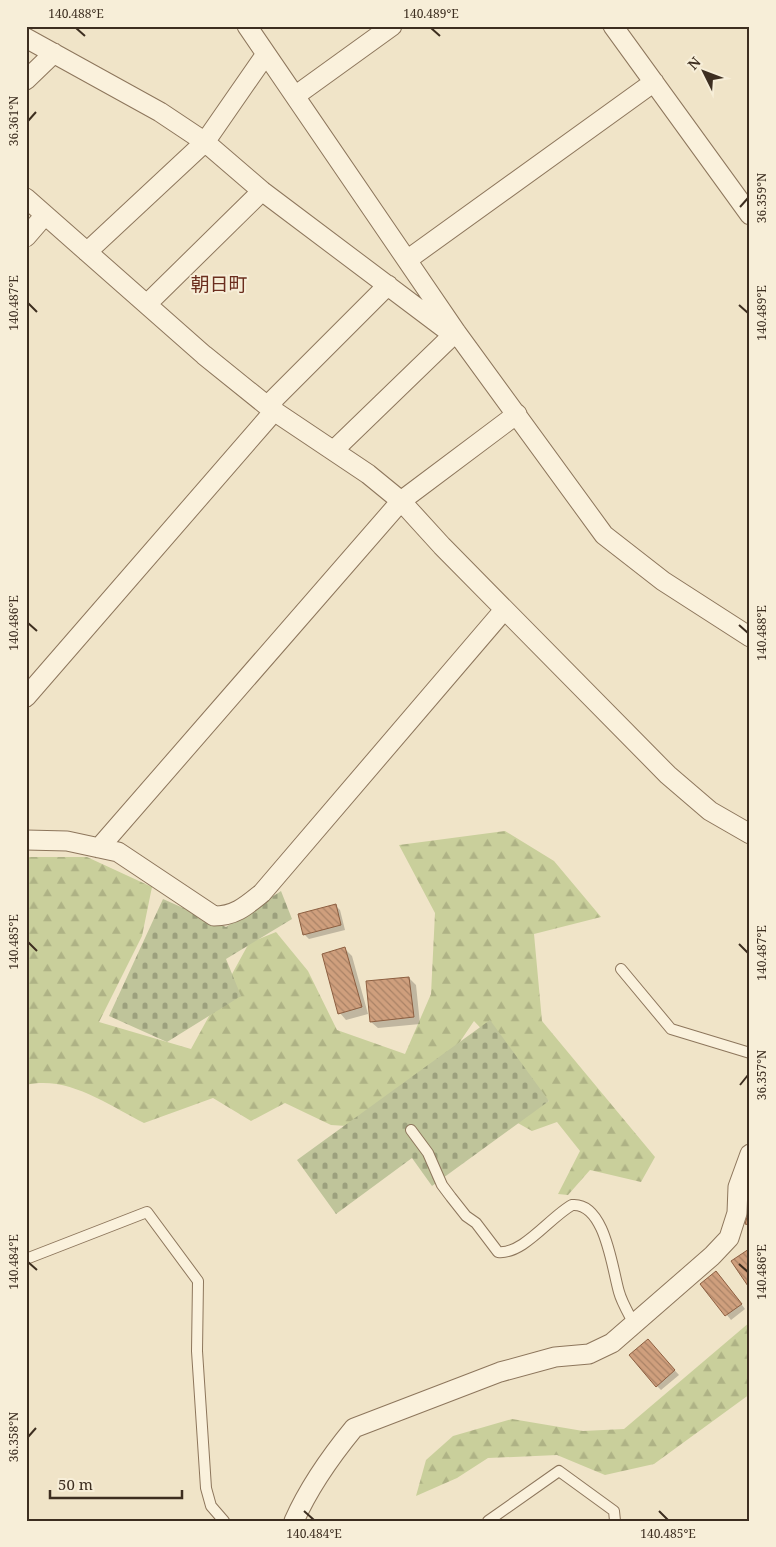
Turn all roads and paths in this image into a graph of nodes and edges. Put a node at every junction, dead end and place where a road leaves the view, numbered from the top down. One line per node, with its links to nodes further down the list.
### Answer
1 (246, 26): 6 (street)
2 (392, 26): 9 (street)
3 (614, 26): 8 (street)
4 (26, 38): 5 (street)
5 (54, 53): 7 (street); 10 (street)
6 (266, 54): 9 (street); 10 (street)
7 (26, 80)
8 (654, 82): 14 (street); 17 (street)
9 (295, 96): 17 (street)
10 (205, 142): 11 (street); 16 (street)
11 (262, 191): 18 (street); 19 (street)
12 (26, 198): 13 (street)
13 (45, 215): 15 (street); 16 (street)
14 (750, 215)
15 (26, 237)
16 (87, 252): 19 (street)
17 (407, 260): 20 (street)
18 (388, 285): 20 (street); 21 (street)
19 (147, 304): 21 (street)
20 (456, 332): 22 (street); 23 (street)
21 (271, 409): 23 (street); 27 (street)
22 (517, 414): 24 (street); 26 (street)
23 (334, 450): 24 (street)
24 (401, 501): 25 (street); 30 (street)
25 (504, 610): 28 (street); 30 (street)
26 (750, 637)
27 (26, 697)
28 (750, 834)
29 (26, 840): 30 (street)
30 (99, 848)
31 (621, 969): 32 (lane)
32 (750, 1053)
33 (412, 1130): 36 (lane)
34 (750, 1154): 36 (street)
35 (26, 1259): 37 (lane)
36 (634, 1324): 38 (street)
37 (224, 1521)
38 (294, 1521)
39 (488, 1521): 40 (lane)
40 (615, 1521)

